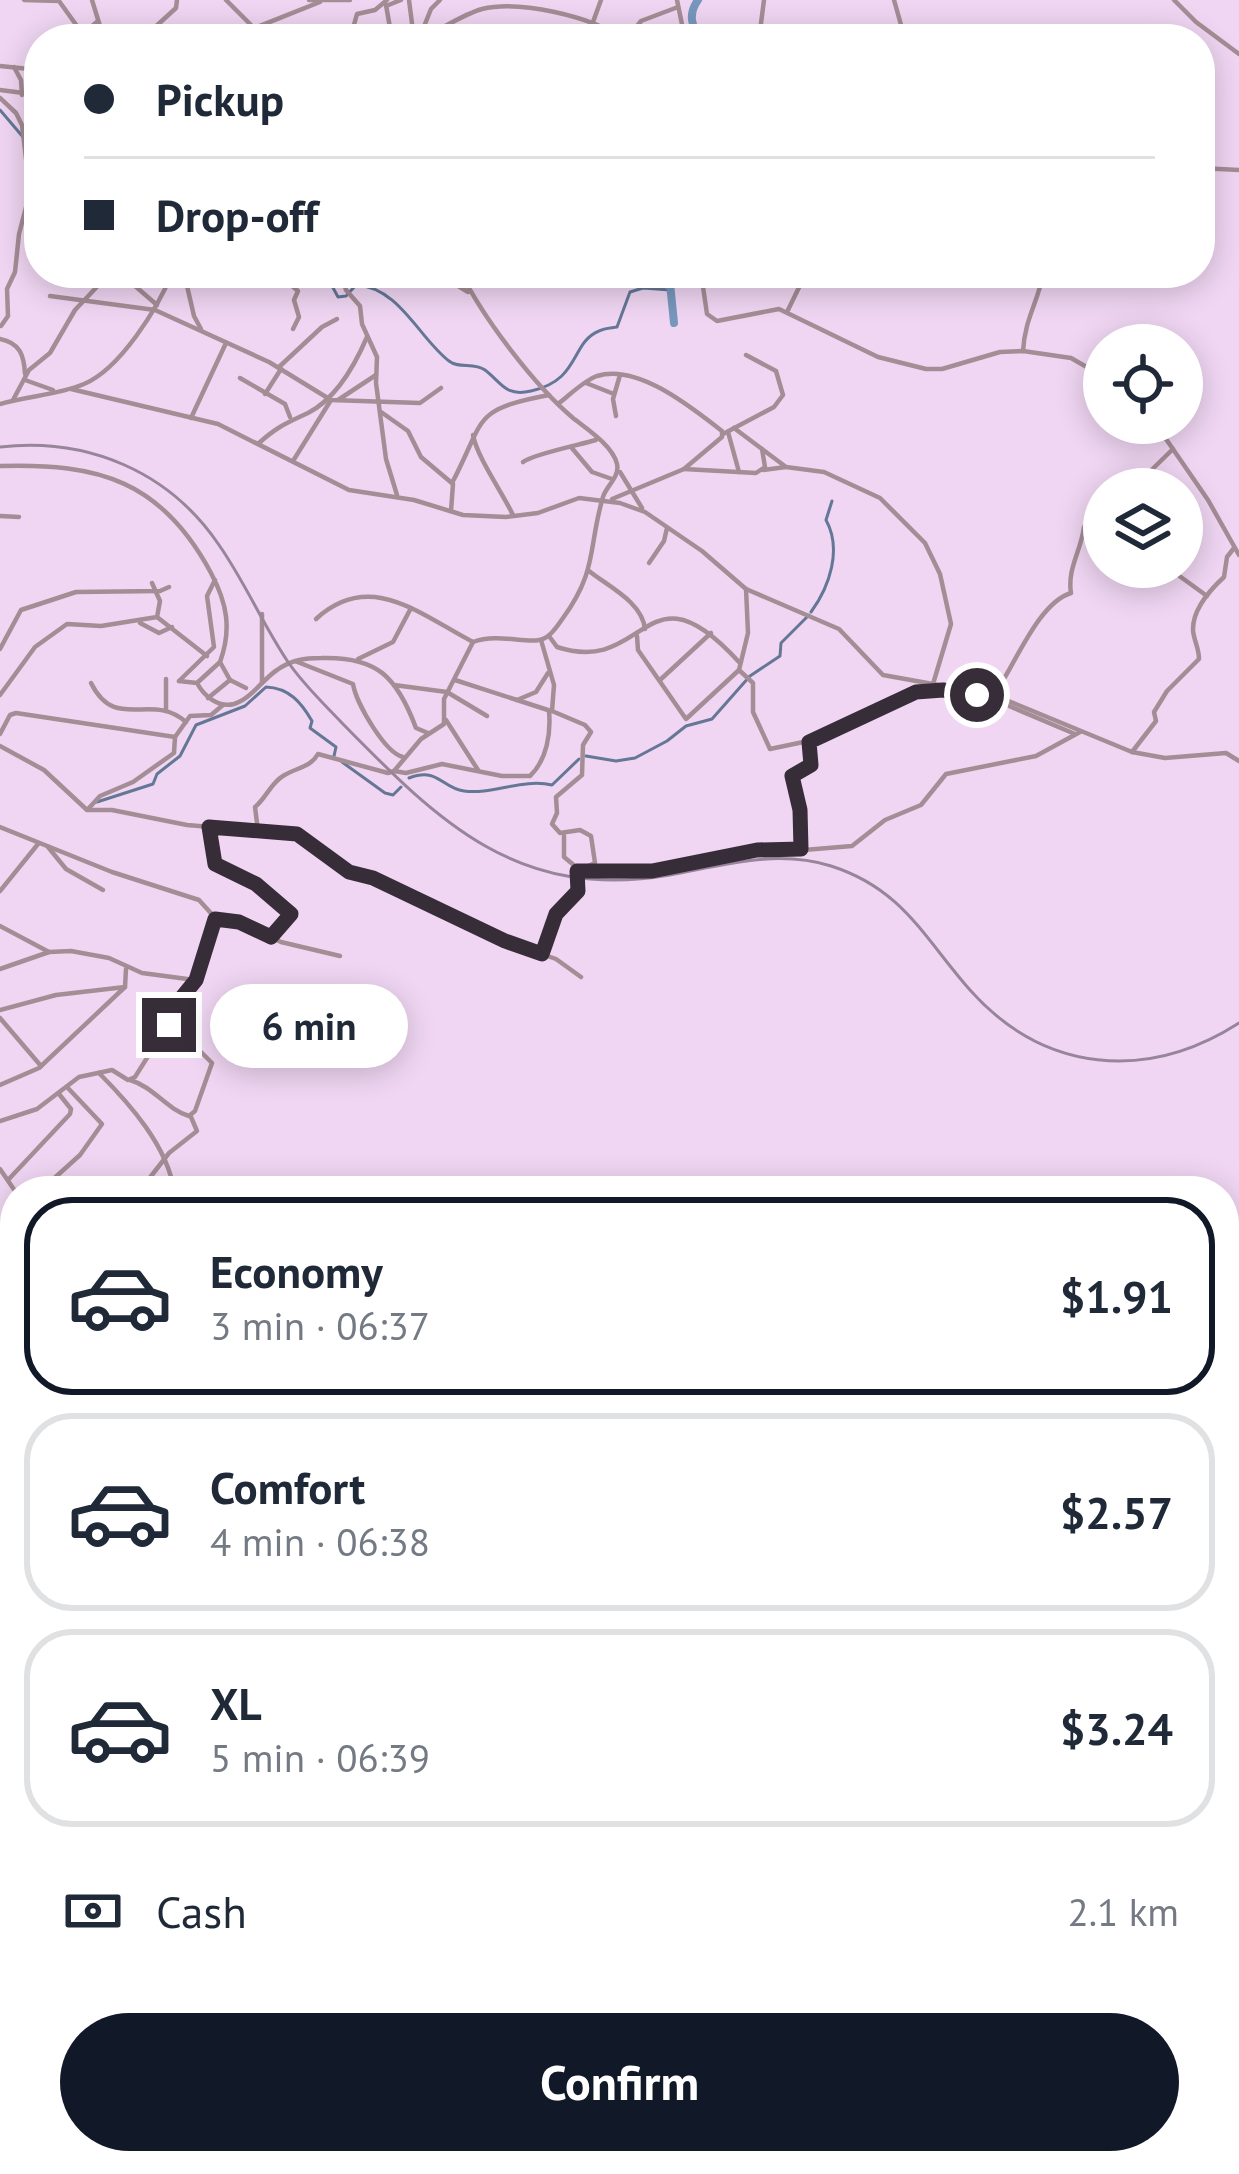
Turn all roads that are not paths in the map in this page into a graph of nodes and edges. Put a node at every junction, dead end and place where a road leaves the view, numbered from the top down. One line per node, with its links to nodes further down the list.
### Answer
1 (26, 0): 2 (street)
2 (51, 0): 19 (street)
3 (92, 0): 17 (street)
4 (177, 0): 22 (street)
5 (226, 0): 23 (street)
6 (309, 0): 13 (street)
7 (350, 0): 13 (street)
8 (405, 0): 14 (street)
9 (426, 0): 16 (street)
10 (440, 0): 16 (street)
11 (602, 0): 18 (street)
12 (1174, 0): 30 (street)
13 (320, 2): 24 (street)
14 (386, 2): 25 (street)
15 (678, 4): 29 (street)
16 (431, 9): 26 (street)
17 (98, 21): 20 (street); 21 (street)
18 (593, 22): 27 (street); 28 (street)
19 (73, 24)
20 (94, 24)
21 (98, 24)
22 (158, 24)
23 (250, 24)
24 (261, 24)
25 (354, 24)
26 (423, 24)
27 (449, 24)
28 (597, 24)
29 (638, 24)
30 (1199, 24)
31 (0, 66): 32 (street)
32 (14, 67): 33 (street); 35 (street)
33 (24, 68)
34 (0, 94): 35 (street); 36 (street)
35 (22, 95)
36 (24, 149)
37 (24, 215): 56 (street)
38 (96, 288): 51 (street)
39 (165, 288): 53 (street)
40 (187, 288): 57 (street)
41 (294, 288): 58 (street)
42 (345, 288): 59 (street)
43 (461, 288): 49 (street)
44 (468, 288): 49 (street)
45 (703, 288): 54 (street)
46 (799, 288): 54 (street)
47 (1041, 288): 62 (street)
48 (134, 289): 52 (street); 53 (street)
49 (472, 295): 76 (street)
50 (50, 296): 51 (street)
51 (82, 302): 52 (street); 68 (street)
52 (124, 306): 53 (street)
53 (156, 308): 57 (street); 72 (street)
54 (788, 310): 62 (street)
55 (337, 319): 65 (street)
56 (1, 326)
57 (202, 329): 61 (street)
58 (293, 329)
59 (367, 337): 67 (street); 78 (street)
60 (0, 339): 68 (street)
61 (226, 343): 65 (street); 84 (street)
62 (1023, 351): 64 (street)
63 (746, 355): 86 (street)
64 (1083, 365)
65 (280, 368): 74 (street); 78 (street)
66 (620, 374): 70 (street); 75 (street); 86 (street)
67 (376, 375): 78 (street); 79 (street)
68 (25, 378): 73 (street); 77 (street)
69 (240, 378): 74 (street)
70 (586, 382): 75 (street); 81 (street)
71 (441, 388): 79 (street)
72 (71, 389): 73 (street); 84 (street)
73 (57, 392): 77 (street)
74 (265, 394): 85 (street)
75 (614, 394): 83 (street)
76 (549, 395): 81 (street); 87 (street)
77 (13, 400): 80 (street)
78 (332, 400): 79 (street); 85 (street); 94 (street)
79 (379, 401): 82 (street)
80 (0, 404)
81 (558, 404): 88 (street)
82 (380, 412): 104 (street); 106 (street)
83 (616, 416)
84 (191, 418): 89 (street)
85 (290, 418): 89 (street)
86 (728, 431): 92 (street); 100 (street); 102 (street)
87 (472, 435): 104 (street); 111 (street)
88 (598, 440): 91 (street); 97 (street)
89 (259, 443): 94 (street)
90 (1170, 444): 93 (street)
91 (572, 447): 95 (street); 103 (street)
92 (761, 448): 98 (street); 101 (street)
93 (1173, 449): 99 (street); 115 (street)
94 (293, 461): 106 (street)
95 (523, 462)
96 (0, 466): 119 (street)
97 (618, 467): 103 (street); 105 (street)
98 (786, 467): 101 (street); 157 (street)
99 (1154, 468)
100 (684, 469): 102 (street); 105 (street)
101 (763, 470): 102 (street)
102 (739, 473)
103 (613, 479): 107 (street)
104 (452, 483): 108 (street)
105 (629, 490): 107 (street); 109 (street)
106 (398, 497): 108 (street)
107 (606, 500): 109 (street); 111 (street); 118 (street)
108 (451, 512): 111 (street)
109 (645, 512): 113 (street)
110 (0, 516): 112 (street)
111 (513, 516)
112 (19, 517)
113 (667, 528): 117 (street); 123 (street)
114 (1083, 534): 162 (street)
115 (1234, 548): 116 (street); 125 (street)
116 (1239, 555)
117 (649, 563)
118 (589, 571): 134 (street); 136 (street)
119 (215, 580): 143 (street); 144 (street)
120 (152, 583): 124 (street)
121 (170, 587): 124 (street)
122 (1196, 588): 125 (street)
123 (746, 589): 148 (street); 157 (street)
124 (156, 591): 128 (street); 131 (street)
125 (1207, 596): 177 (street)
126 (412, 608): 129 (street); 139 (street); 145 (street)
127 (262, 614): 156 (street)
128 (157, 617): 130 (street); 133 (street)
129 (316, 619)
130 (137, 621): 133 (street); 161 (street)
131 (10, 626): 132 (street); 141 (street)
132 (0, 627)
133 (172, 627): 144 (street)
134 (645, 629): 135 (street); 137 (street)
135 (711, 633): 148 (street); 153 (street)
136 (549, 636): 138 (street); 140 (street)
137 (637, 636): 140 (street); 142 (street)
138 (541, 640): 139 (street); 149 (street)
139 (473, 642): 152 (street)
140 (619, 644): 142 (street)
141 (0, 649)
142 (638, 650): 153 (street)
143 (224, 652): 144 (street); 147 (street)
144 (209, 653): 155 (street)
145 (358, 658): 146 (street); 158 (street)
146 (295, 661): 156 (street); 178 (street)
147 (220, 662): 151 (street); 155 (street)
148 (740, 666): 153 (street); 175 (street)
149 (549, 671): 164 (street); 167 (street)
150 (166, 679): 166 (street)
151 (230, 680): 159 (street); 163 (street)
152 (455, 680): 160 (street); 164 (street)
153 (660, 680)
154 (91, 683): 166 (street)
155 (196, 683): 163 (street)
156 (262, 683): 165 (street)
157 (933, 684): 162 (street)
158 (394, 685): 160 (street); 171 (street)
159 (246, 688)
160 (447, 692): 168 (street); 169 (street)
161 (0, 695)
162 (994, 695): 173 (street)
163 (208, 698): 165 (street)
164 (517, 700): 167 (street)
165 (223, 705): 170 (street)
166 (166, 710): 170 (street)
167 (550, 711): 180 (street); 186 (street)
168 (487, 716)
169 (446, 720): 171 (street); 180 (street)
170 (186, 722): 174 (street)
171 (428, 733): 178 (street)
172 (0, 734): 174 (street)
173 (1079, 734): 175 (street); 177 (street); 189 (street)
174 (175, 736): 182 (street)
175 (809, 742): 189 (street)
176 (0, 746): 182 (street)
177 (1132, 752): 179 (street)
178 (406, 757): 181 (street)
179 (1239, 761)
180 (478, 770): 181 (street)
181 (394, 771): 185 (street)
182 (87, 810): 184 (street)
183 (0, 827): 187 (street)
184 (209, 827): 185 (street); 197 (street)
185 (258, 831): 199 (street)
186 (563, 834): 190 (street); 190 (street)
187 (39, 842): 188 (street); 192 (street)
188 (49, 847): 193 (street); 195 (street)
189 (801, 849): 190 (street)
190 (577, 871): 199 (street)
191 (0, 874): 192 (street)
192 (9, 879): 194 (street)
193 (103, 890)
194 (0, 891)
195 (215, 919): 197 (street); 204 (street)
196 (0, 926): 198 (street)
197 (271, 937): 200 (street)
198 (50, 952): 201 (street); 202 (street)
199 (542, 954): 203 (street)
200 (340, 956)
201 (127, 967): 204 (street); 205 (street)
202 (0, 969)
203 (581, 977)
204 (195, 980): 207 (street)
205 (125, 987): 206 (street); 208 (street)
206 (0, 1014): 208 (street)
207 (173, 1014): 210 (street); 214 (street)
208 (41, 1066): 211 (street)
209 (99, 1072): 210 (street); 212 (street); 216 (street)
210 (130, 1080): 214 (street)
211 (0, 1085)
212 (66, 1087): 213 (street); 218 (street)
213 (59, 1094): 215 (street); 217 (street)
214 (191, 1116): 216 (street)
215 (0, 1121)
216 (164, 1159): 219 (street); 220 (street)
217 (12, 1176)
218 (57, 1176)
219 (151, 1176)
220 (169, 1176)

